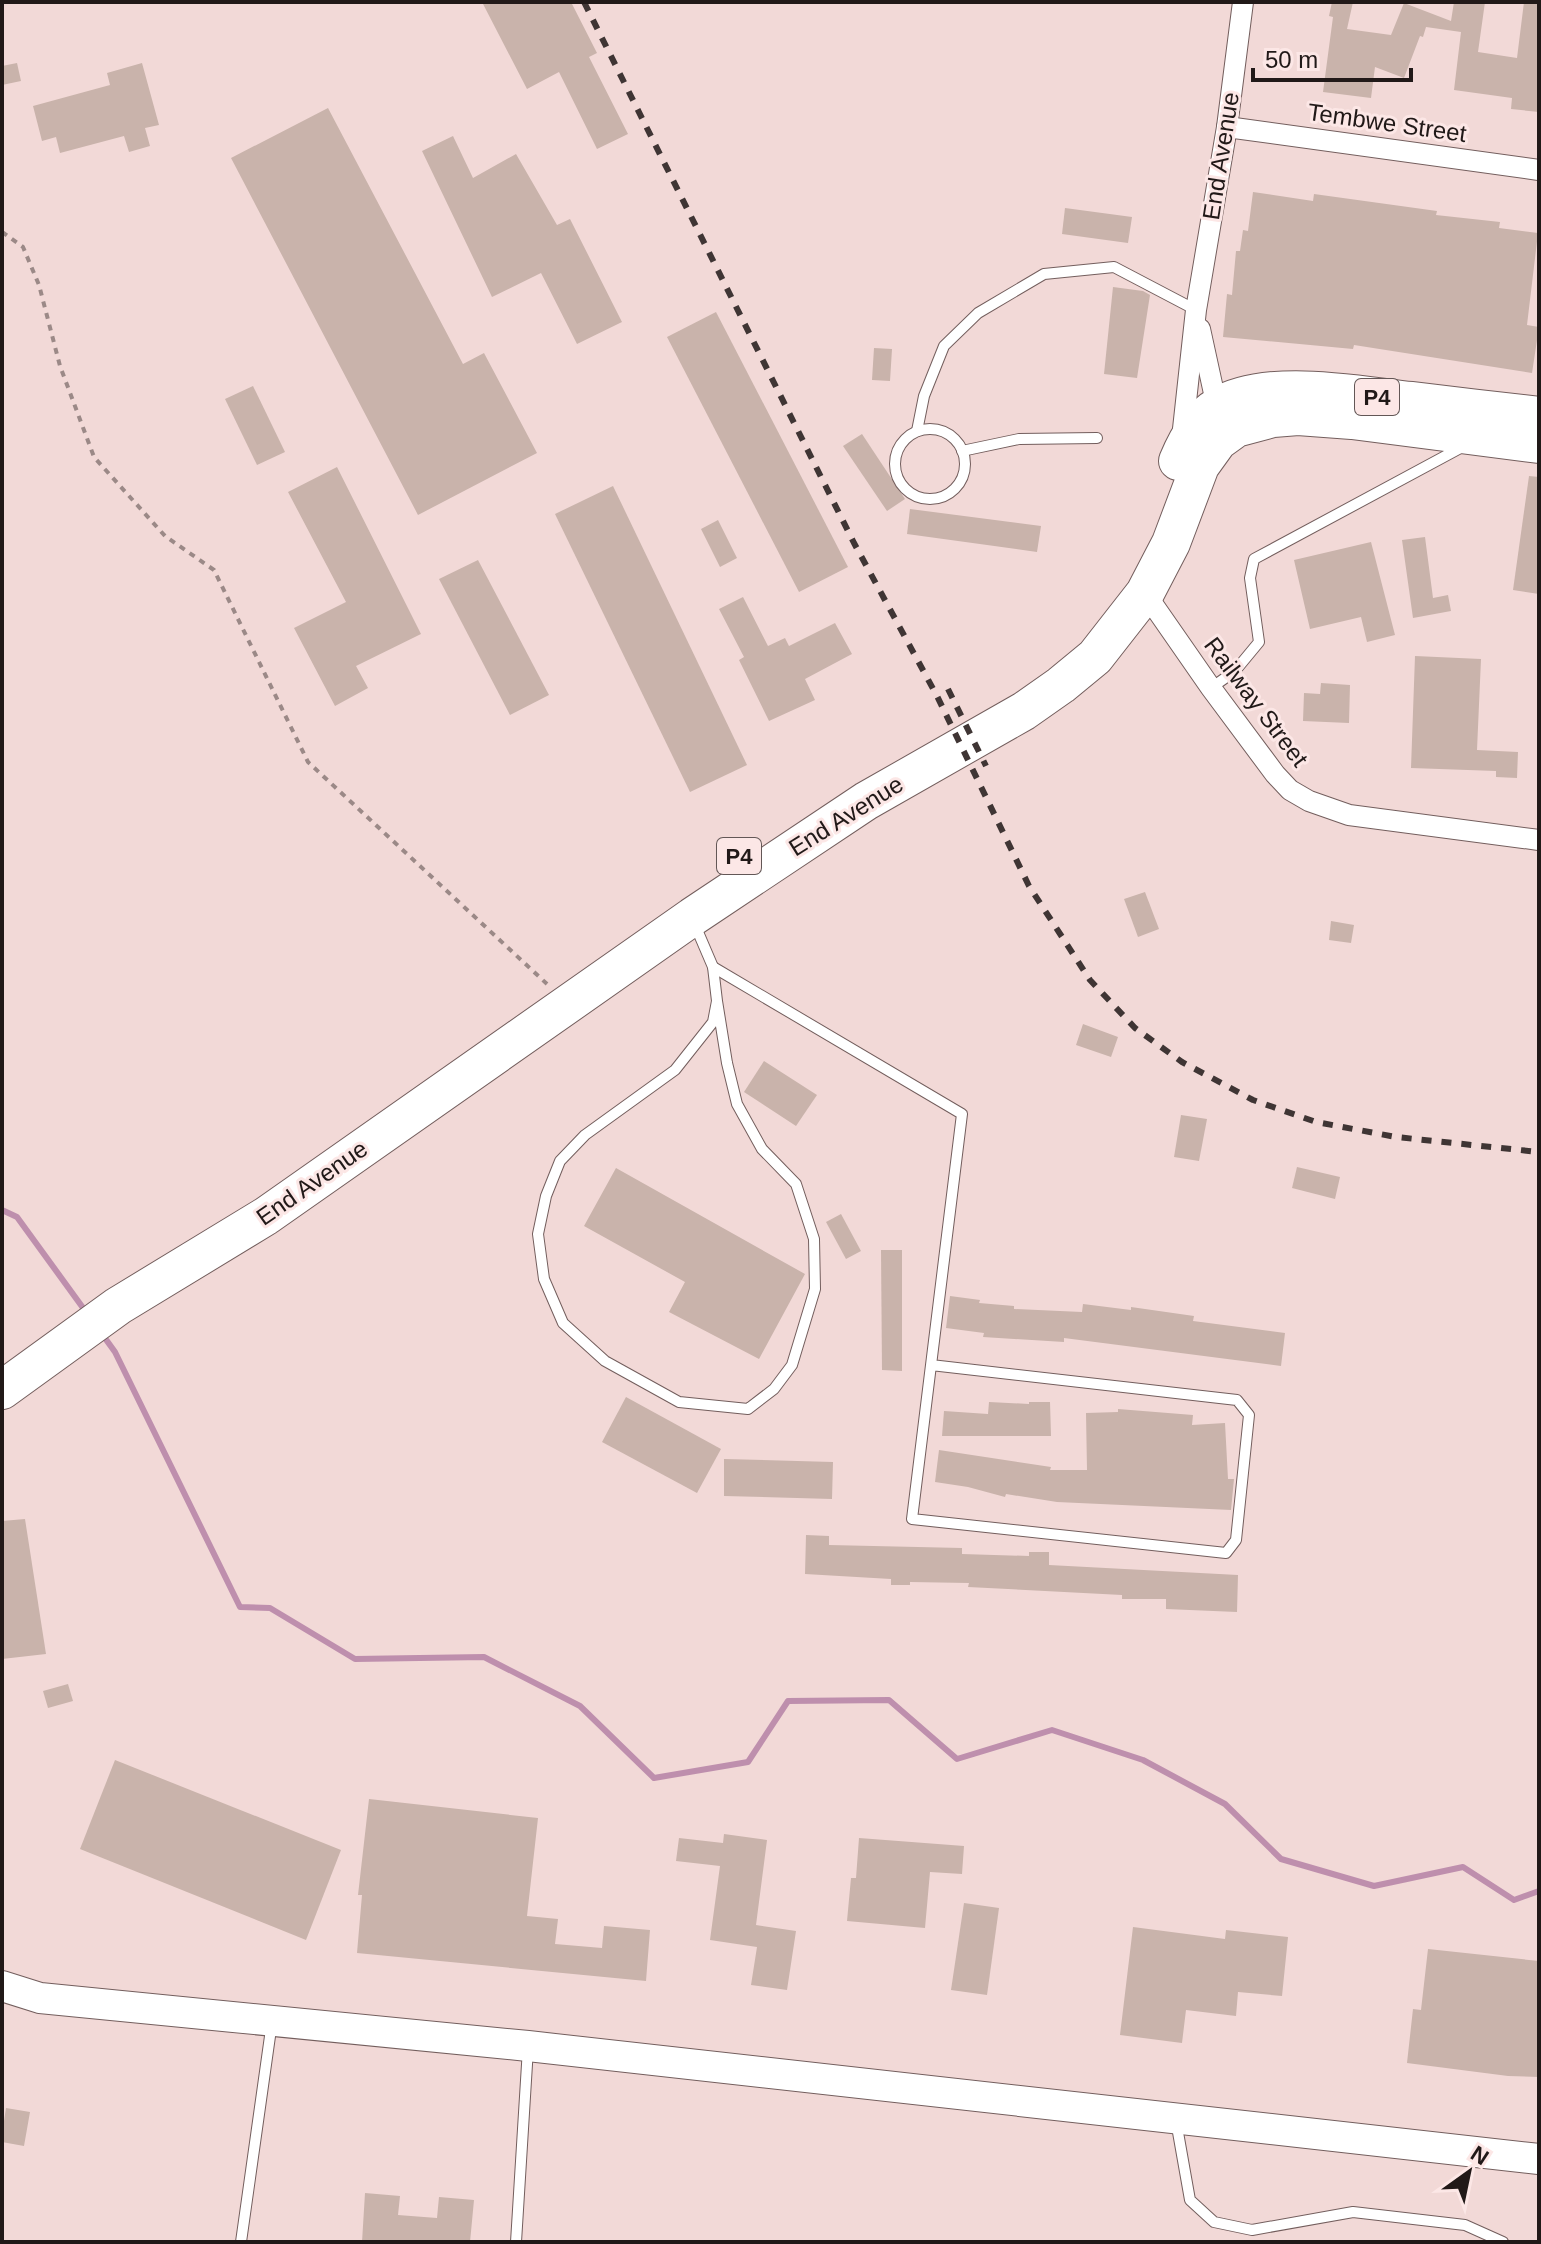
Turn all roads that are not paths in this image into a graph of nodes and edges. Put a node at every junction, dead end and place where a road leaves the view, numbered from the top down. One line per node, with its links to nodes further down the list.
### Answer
1 (1243, 2): 2 (street, End Avenue)
2 (1227, 127): 3 (street, Tembwe Street); 4 (street, End Avenue)
3 (1539, 170)
4 (1196, 310): 6 (street, End Avenue); 7 (lane); 12 (street, End Avenue)
5 (1539, 416): 6 (highway, P4)
6 (1226, 417): 9 (highway, P4); 12 (highway, End Avenue / P4); 13 (highway, End Avenue / P4)
7 (917, 431): 11 (lane); 11 (lane)
8 (1097, 438): 11 (lane)
9 (1479, 438): 10 (highway, P4); 14 (lane)
10 (1539, 444)
11 (962, 451)
12 (1180, 456): 19 (highway, End Avenue / P4)
13 (1145, 593): 14 (street, Railway Street); 16 (highway, End Avenue / P4)
14 (1211, 688): 15 (street, Railway Street)
15 (1539, 840)
16 (692, 917): 17 (lane); 19 (highway, End Avenue / P4)
17 (713, 967): 18 (lane); 20 (lane)
18 (717, 1001): 18 (lane)
19 (193, 1259): 21 (highway, End Avenue / P4)
20 (931, 1365): 20 (lane)
21 (2, 1390)
22 (2, 1986): 23 (street)
23 (272, 2020): 24 (street); 27 (lane)
24 (528, 2046): 25 (street); 28 (lane)
25 (1175, 2119): 26 (street); 29 (lane)
26 (1539, 2159)
27 (241, 2242)
28 (516, 2242)
29 (1503, 2242)

